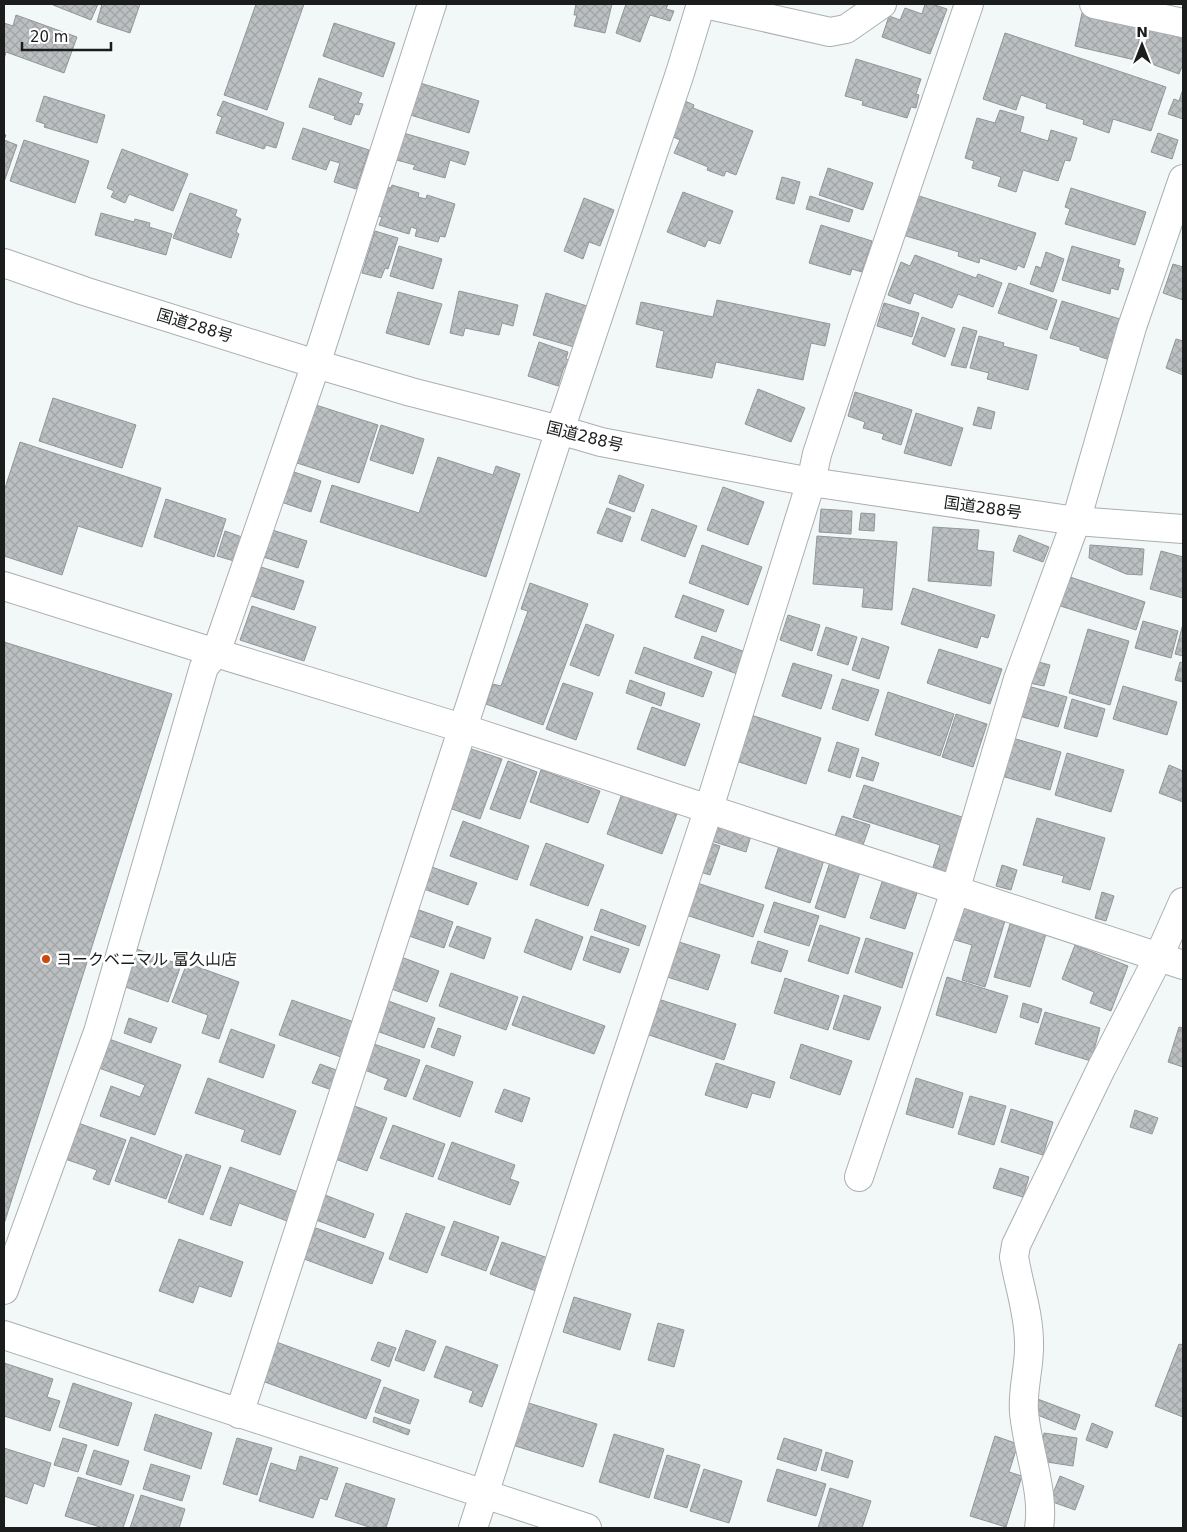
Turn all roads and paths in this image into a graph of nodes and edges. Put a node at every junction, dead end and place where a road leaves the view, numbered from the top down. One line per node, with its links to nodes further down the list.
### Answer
1 (432, 4): 11 (main road)
2 (701, 4): 12 (main road)
3 (705, 4): 7 (main road)
4 (882, 4): 7 (main road)
5 (969, 4): 13 (main road)
6 (1094, 4): 8 (main road)
7 (806, 15)
8 (1183, 23)
9 (1183, 179): 14 (main road)
10 (4, 263): 11 (main road, 国道288号)
11 (316, 364): 12 (main road, 国道288号); 17 (main road)
12 (560, 430): 13 (main road, 国道288号); 18 (main road)
13 (811, 482): 14 (main road, 国道288号); 19 (main road)
14 (1076, 521): 15 (main road, 国道288号); 20 (main road)
15 (1183, 529)
16 (4, 586): 17 (main road)
17 (216, 653): 18 (main road); 24 (main road)
18 (462, 728): 19 (main road); 26 (main road)
19 (709, 808): 20 (main road); 27 (main road)
20 (955, 891): 22 (main road); 23 (main road)
21 (1183, 902): 22 (main road)
22 (1171, 961): 30 (main road)
23 (859, 1177)
24 (4, 1290)
25 (4, 1335): 26 (main road)
26 (239, 1414): 27 (main road)
27 (484, 1493): 28 (main road); 29 (main road)
28 (473, 1528)
29 (587, 1528)
30 (1039, 1528)

